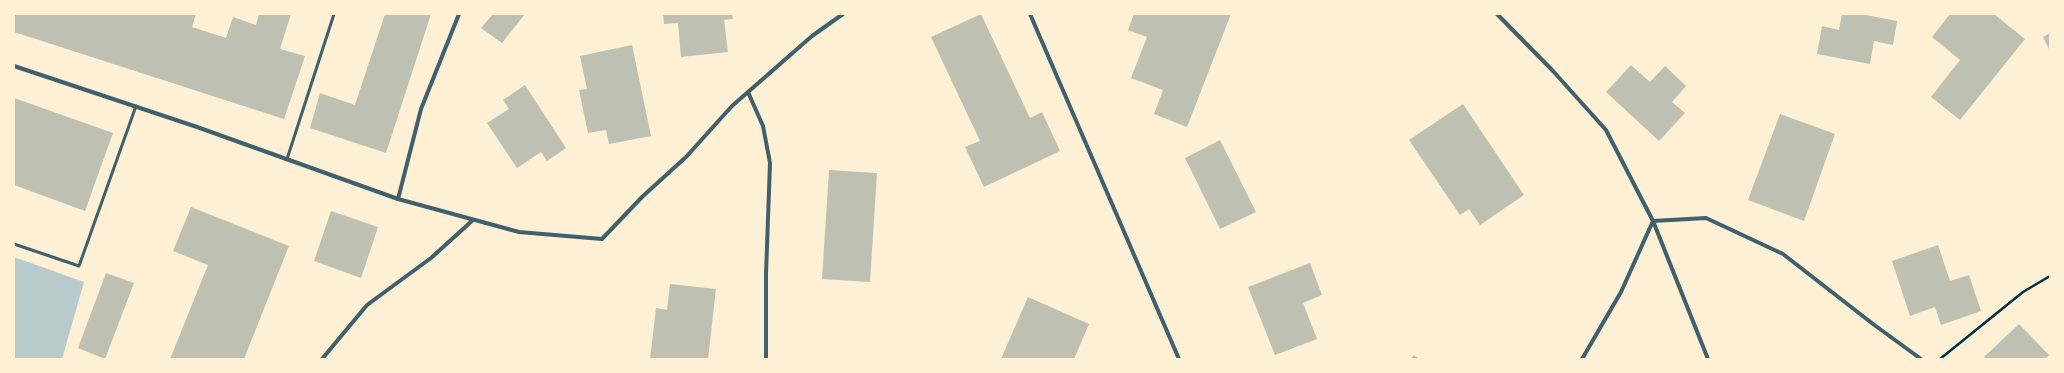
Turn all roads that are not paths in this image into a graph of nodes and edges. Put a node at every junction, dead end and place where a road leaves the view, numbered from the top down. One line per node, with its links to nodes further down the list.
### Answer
1 (334, 14): 9 (lane)
2 (459, 14): 10 (street)
3 (843, 14): 7 (street)
4 (1030, 14): 16 (street)
5 (1497, 14): 12 (street)
6 (14, 66): 8 (street)
7 (748, 92): 11 (street); 15 (street)
8 (136, 106): 9 (street); 13 (lane)
9 (287, 159): 10 (street)
10 (398, 199): 11 (street)
11 (473, 220): 14 (street)
12 (1653, 221): 17 (street); 18 (street); 19 (street)
13 (14, 244)
14 (322, 359)
15 (766, 359)
16 (1179, 359)
17 (1582, 359)
18 (1708, 359)
19 (1921, 359)

